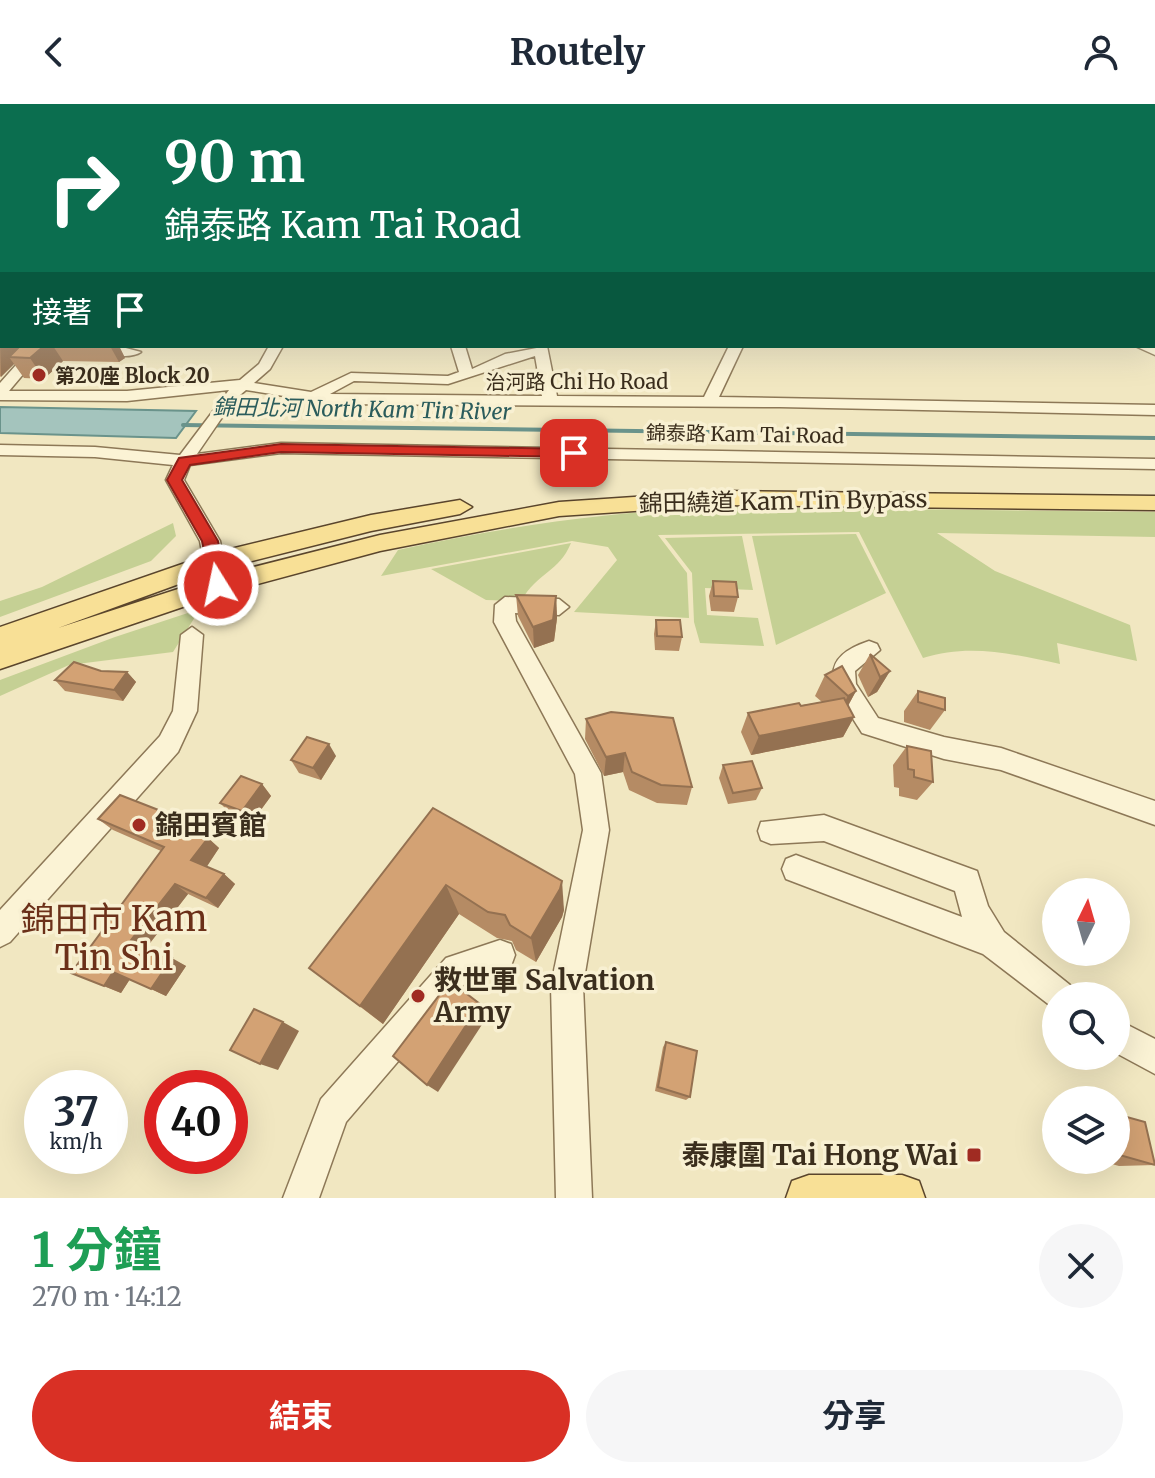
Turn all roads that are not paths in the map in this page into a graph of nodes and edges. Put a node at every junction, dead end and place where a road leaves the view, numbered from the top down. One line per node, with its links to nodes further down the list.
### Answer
1 (43, 348): 10 (street)
2 (76, 348): 7 (street)
3 (275, 348): 9 (street)
4 (459, 348): 8 (street)
5 (540, 348): 8 (street); 12 (street)
6 (735, 348): 13 (street)
7 (134, 352)
8 (467, 375): 11 (street)
9 (235, 390): 10 (street, 治河路 Chi Ho Road); 11 (street, 治河路 Chi Ho Road); 16 (street)
10 (0, 393)
11 (312, 398): 12 (street, 治河路 Chi Ho Road)
12 (550, 401): 13 (street, 治河路 Chi Ho Road)
13 (709, 402): 14 (street, 治河路 Chi Ho Road)
14 (1155, 410)
15 (0, 450): 16 (street, 錦泰路 Kam Tai Road)
16 (184, 461): 17 (street, 錦泰路 Kam Tai Road); 20 (street)
17 (1155, 464)
18 (1155, 490): 20 (main road, 錦田繞道 Kam Tin Bypass)
19 (1155, 503): 20 (main road, 錦田繞道 Kam Tin Bypass)
20 (216, 574): 23 (main road, 錦田繞道 Kam Tin Bypass); 25 (main road, 錦田繞道 Kam Tin Bypass)
21 (559, 607): 36 (street)
22 (192, 635): 29 (street)
23 (0, 638)
24 (869, 650): 26 (street)
25 (0, 658)
26 (1155, 813)
27 (771, 831): 30 (street)
28 (796, 869): 30 (street)
29 (0, 932)
30 (993, 943): 32 (street)
31 (500, 955): 35 (street)
32 (1042, 982)
33 (1130, 1043): 34 (street)
34 (1155, 1057)
35 (301, 1198)
36 (574, 1198)
37 (809, 1198): 38 (main road)
38 (890, 1198): 39 (main road)
39 (902, 1198)

